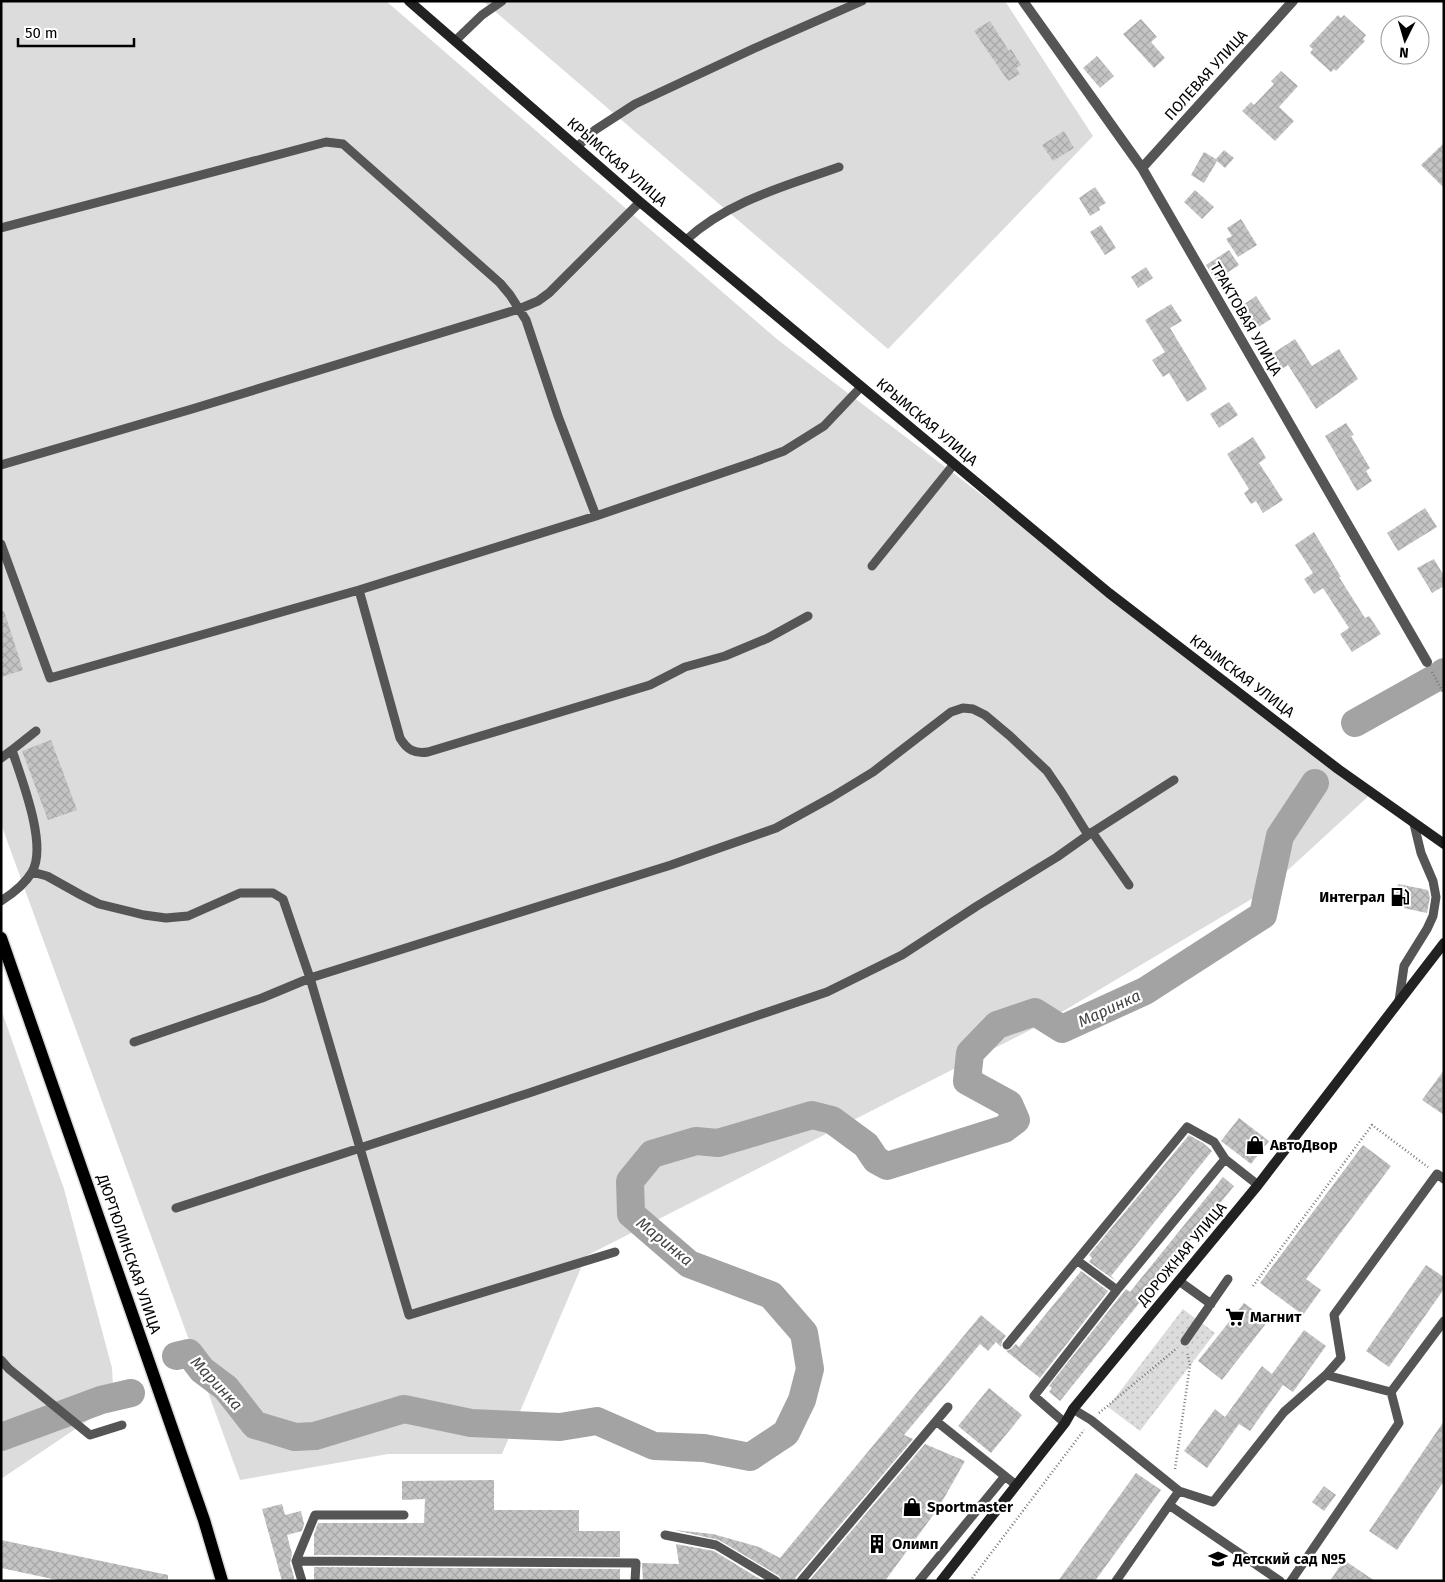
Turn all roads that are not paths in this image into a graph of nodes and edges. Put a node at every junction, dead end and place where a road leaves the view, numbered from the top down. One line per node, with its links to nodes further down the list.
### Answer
1 (409, 1): 6 (main road, КРЫМСКАЯ УЛИЦА)
2 (502, 1): 6 (lane)
3 (862, 1): 7 (lane)
4 (1024, 1): 9 (street, ТРАКТОВАЯ УЛИЦА)
5 (1292, 1): 9 (street, ПОЛЕВАЯ УЛИЦА)
6 (455, 41): 7 (main road, КРЫМСКАЯ УЛИЦА)
7 (576, 147): 10 (main road, КРЫМСКАЯ УЛИЦА)
8 (840, 167): 12 (lane)
9 (1142, 168): 22 (street, ТРАКТОВАЯ УЛИЦА)
10 (640, 202): 12 (main road, КРЫМСКАЯ УЛИЦА); 13 (lane)
11 (1, 228): 13 (lane)
12 (686, 240): 14 (main road, КРЫМСКАЯ УЛИЦА)
13 (519, 309): 16 (lane); 17 (lane)
14 (861, 387): 15 (main road, КРЫМСКАЯ УЛИЦА); 17 (lane)
15 (954, 464): 19 (lane); 27 (main road, КРЫМСКАЯ УЛИЦА)
16 (1, 465)
17 (596, 516): 20 (lane)
18 (1, 544): 20 (lane)
19 (872, 566)
20 (359, 590): 21 (lane)
21 (808, 616)
22 (1427, 662)
23 (36, 731): 24 (lane)
24 (12, 750): 25 (lane); 30 (lane)
25 (1, 758)
26 (1174, 780): 28 (lane)
27 (1414, 824): 29 (main road, КРЫМСКАЯ УЛИЦА); 36 (lane)
28 (1090, 834): 31 (lane); 35 (lane); 38 (lane)
29 (1444, 844)
30 (32, 872): 32 (lane); 35 (lane)
31 (1129, 885)
32 (1, 901)
33 (1, 938): 67 (main road, ДЮРТЮЛИНСКАЯ УЛИЦА)
34 (1444, 943): 36 (main road, ДОРОЖНАЯ УЛИЦА)
35 (310, 978): 37 (lane); 38 (lane)
36 (1398, 1001): 41 (main road, ДОРОЖНАЯ УЛИЦА)
37 (134, 1042)
38 (360, 1147): 42 (lane); 43 (lane)
39 (1225, 1159): 41 (lane); 44 (lane); 47 (lane)
40 (1441, 1177): 53 (lane)
41 (1258, 1185): 46 (main road, ДОРОЖНАЯ УЛИЦА)
42 (176, 1208)
43 (615, 1252)
44 (1078, 1261): 47 (lane); 51 (lane)
45 (1228, 1279): 48 (lane)
46 (1179, 1281): 48 (lane); 56 (main road, ДОРОЖНАЯ УЛИЦА)
47 (1117, 1290): 58 (lane)
48 (1211, 1304): 50 (lane)
49 (1444, 1321): 54 (lane)
50 (1185, 1341)
51 (1007, 1345)
52 (1, 1360): 59 (lane)
53 (1326, 1375): 54 (lane); 62 (lane)
54 (1390, 1392): 76 (lane)
55 (948, 1407): 57 (lane)
56 (1073, 1409): 58 (main road, ДОРОЖНАЯ УЛИЦА); 62 (lane)
57 (936, 1421): 60 (lane); 71 (lane)
58 (1065, 1423): 61 (main road, ДОРОЖНАЯ УЛИЦА)
59 (122, 1425)
60 (1005, 1476): 61 (lane); 72 (lane)
61 (1016, 1485): 73 (main road, ДОРОЖНАЯ УЛИЦА)
62 (1179, 1491): 63 (lane)
63 (1169, 1505): 74 (lane); 75 (lane)
64 (404, 1515): 66 (lane)
65 (665, 1535): 70 (lane)
66 (296, 1561): 68 (lane); 69 (lane)
67 (222, 1581)
68 (302, 1581)
69 (635, 1581)
70 (776, 1581)
71 (801, 1581)
72 (918, 1581)
73 (940, 1581)
74 (1116, 1581)
75 (1280, 1581)
76 (1291, 1581)

